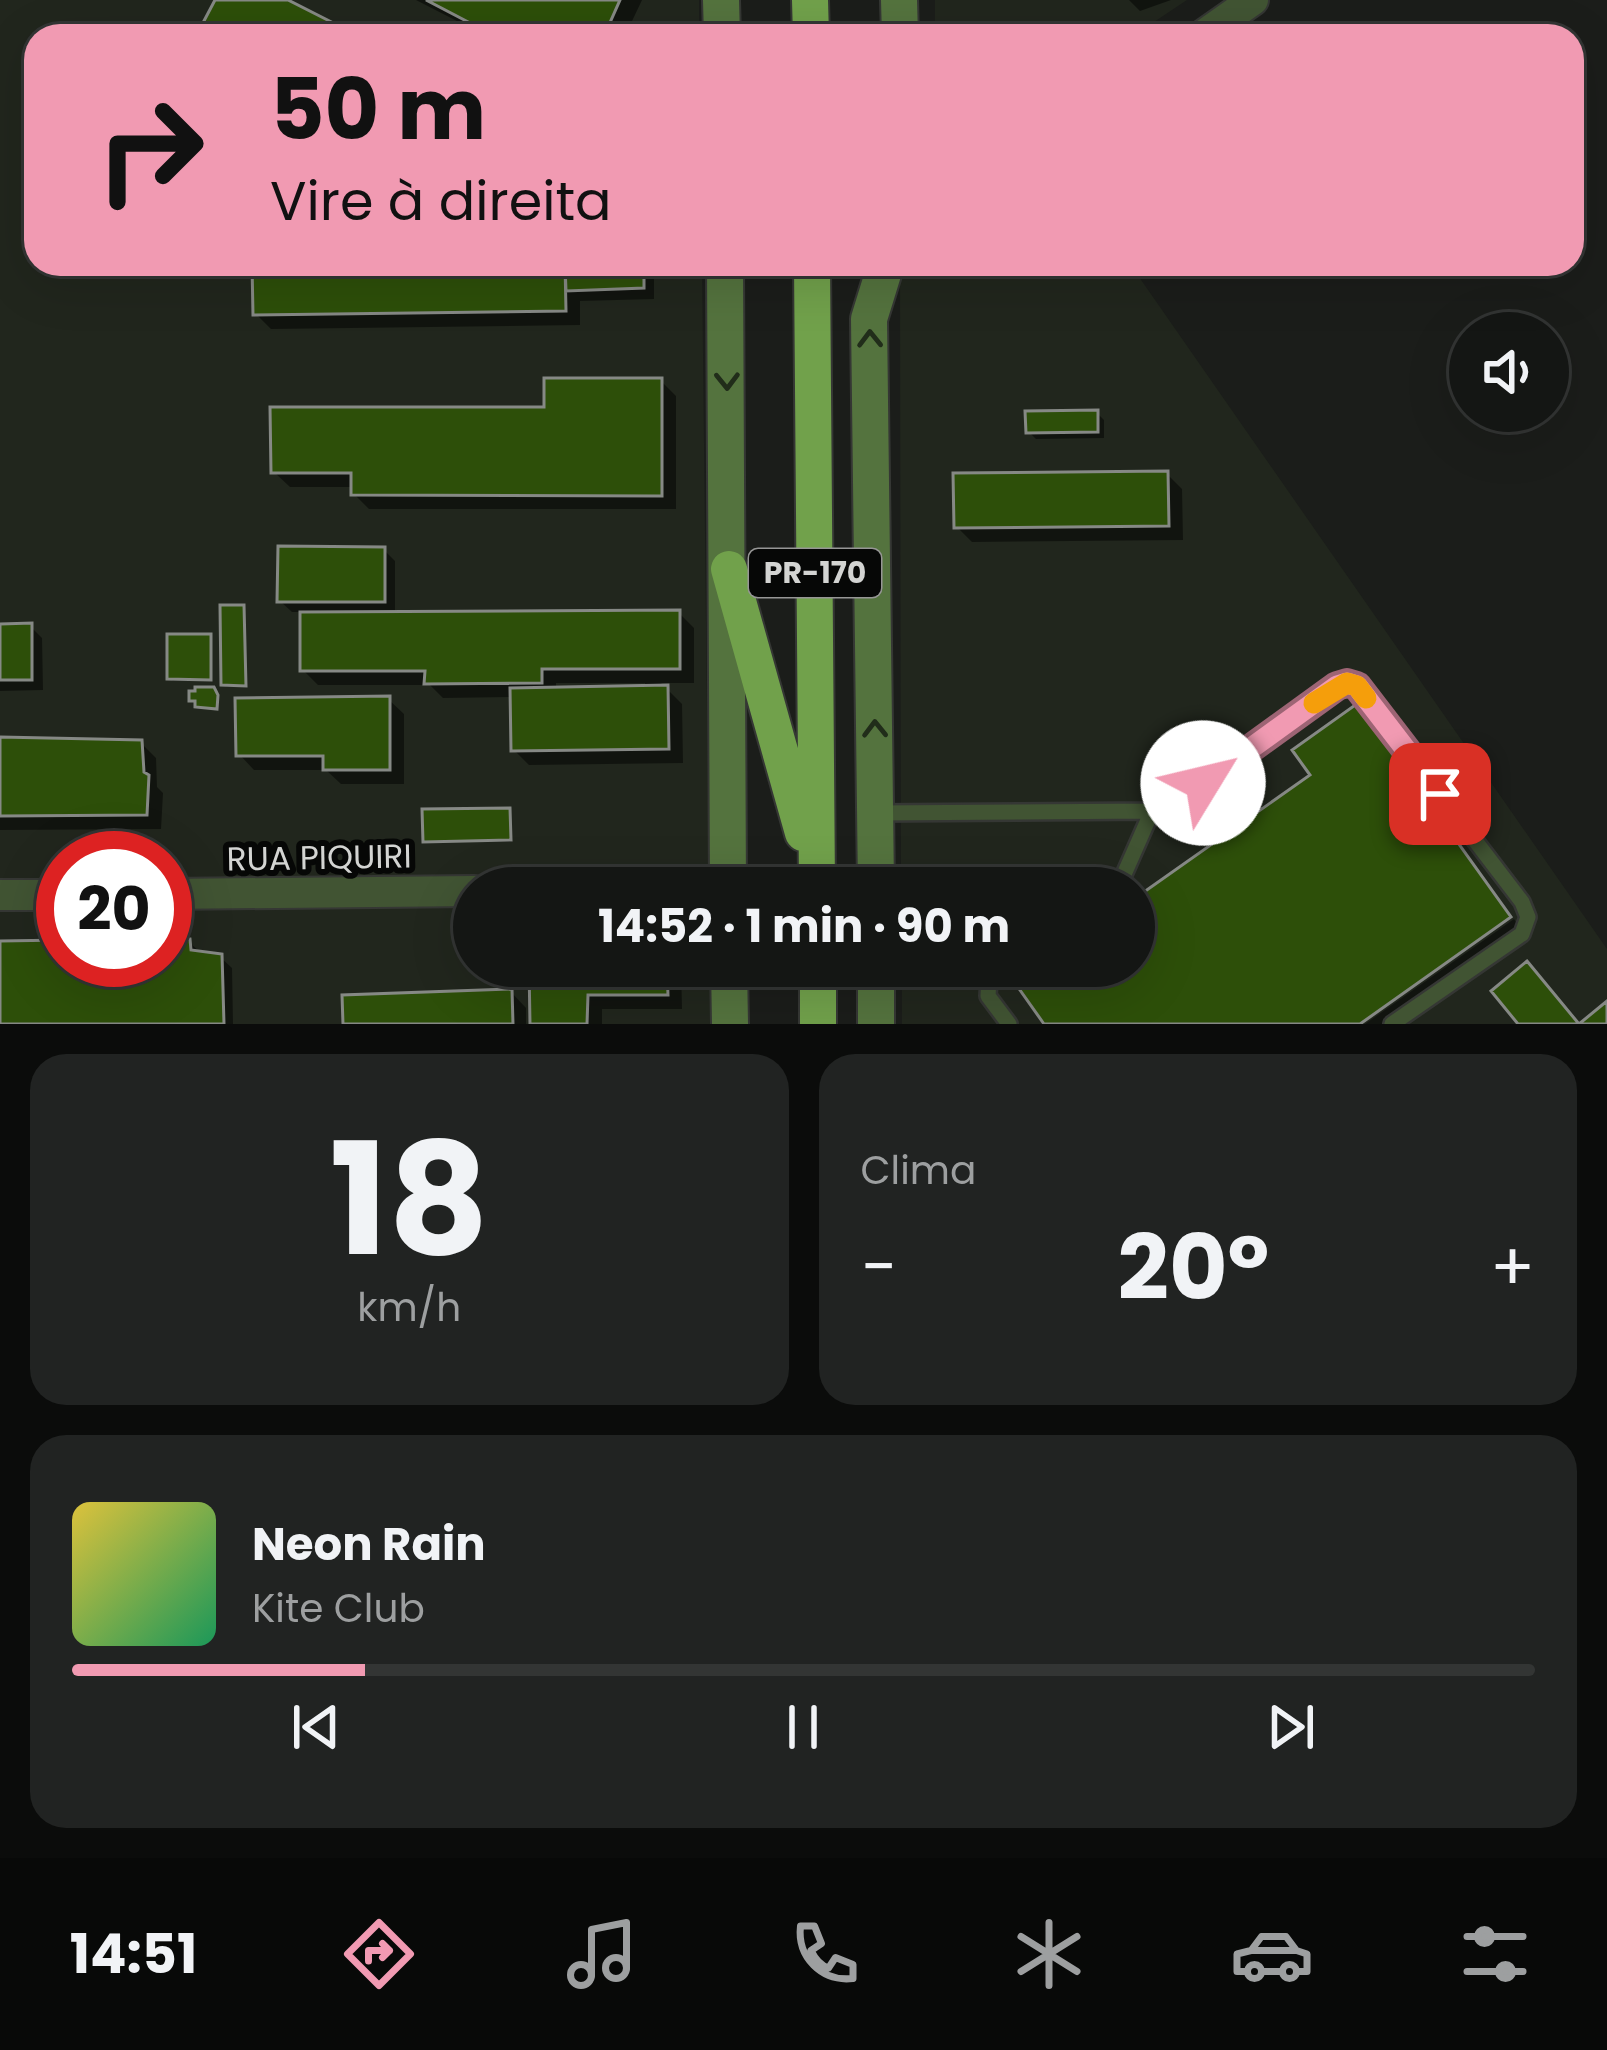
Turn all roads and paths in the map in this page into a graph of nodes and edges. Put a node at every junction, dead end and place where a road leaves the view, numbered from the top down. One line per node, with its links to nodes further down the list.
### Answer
1 (1252, 0): 2 (street)
2 (1219, 24)
3 (725, 276): 6 (street, one-way to 6)
4 (812, 276): 11 (highway, PR-170)
5 (882, 276): 8 (street, one-way to 5)
6 (729, 569): 9 (street); 10 (highway)
7 (1152, 811): 8 (lane); 13 (lane); 26 (lane)
8 (876, 813): 12 (street)
9 (728, 867)
10 (812, 867)
11 (817, 867)
12 (876, 867)
13 (1127, 867)
14 (453, 891): 15 (street, RUA PIQUIRI)
15 (192, 894)
16 (36, 895): 17 (street)
17 (0, 896)
18 (729, 987): 22 (street)
19 (818, 987): 23 (highway)
20 (876, 987): 24 (street)
21 (989, 987): 25 (lane)
22 (730, 1024)
23 (818, 1024)
24 (876, 1024)
25 (1009, 1024)
26 (1392, 1024)

